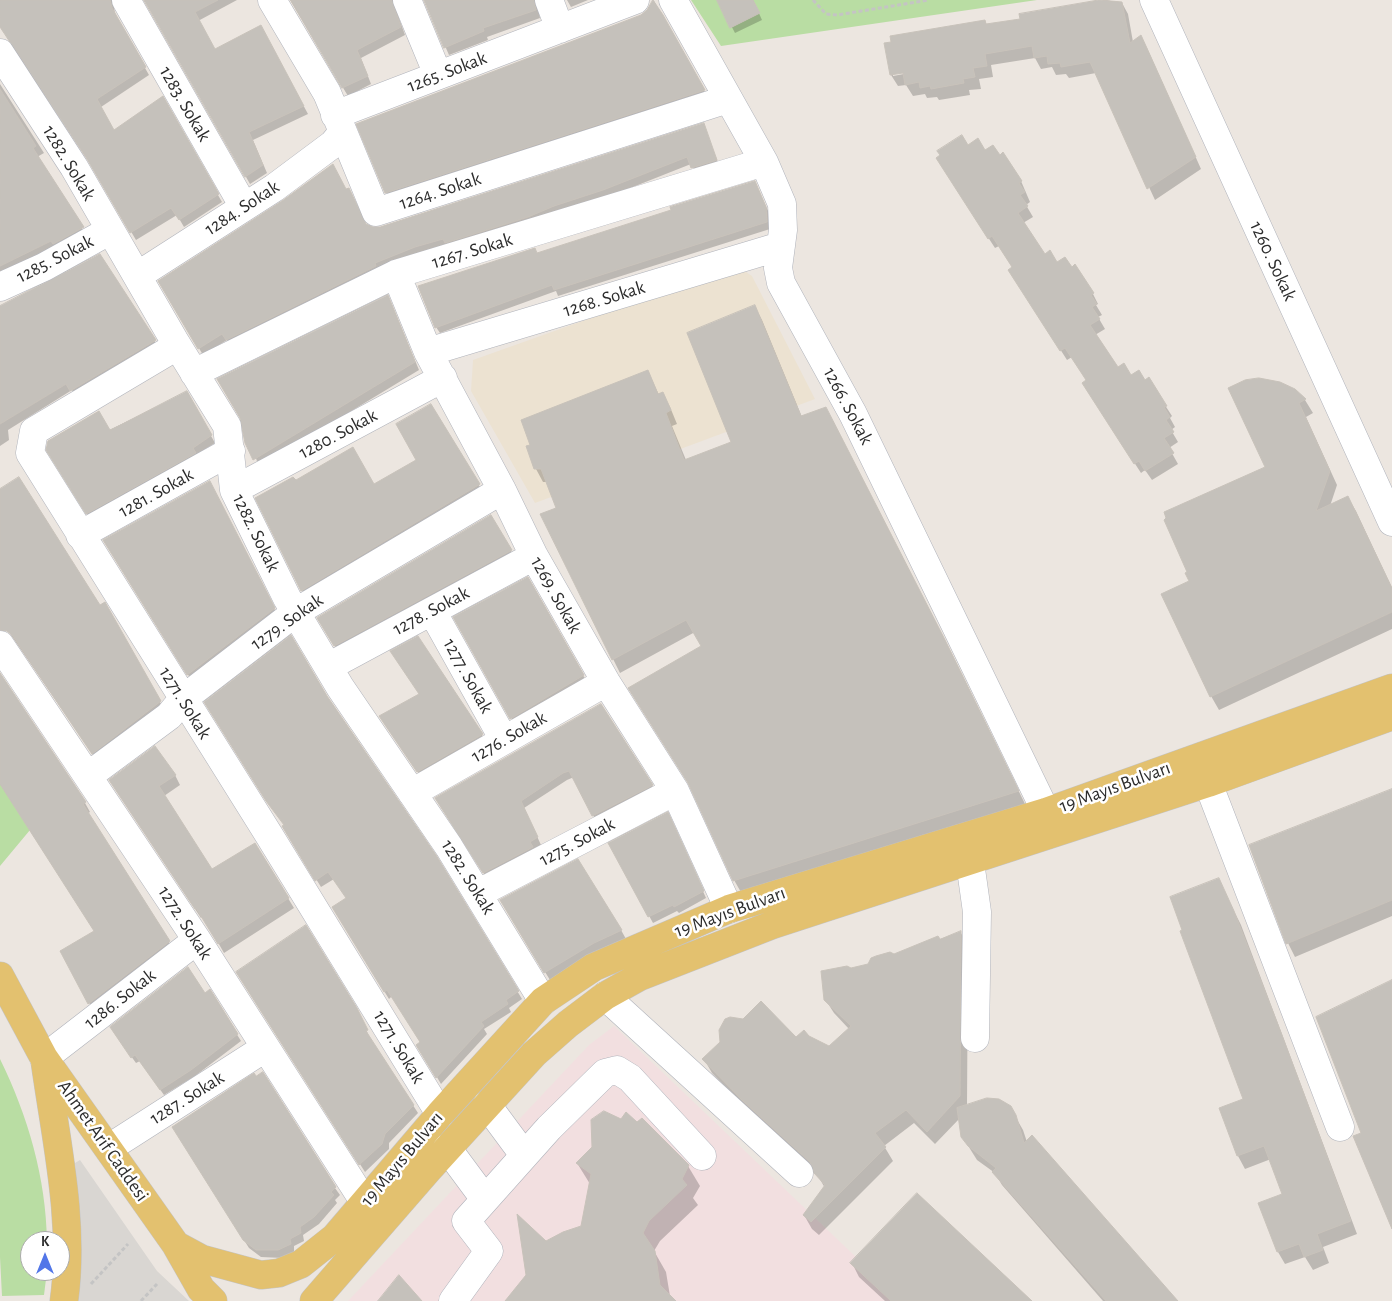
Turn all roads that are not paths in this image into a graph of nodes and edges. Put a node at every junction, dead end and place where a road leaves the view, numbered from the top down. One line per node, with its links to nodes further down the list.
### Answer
1 (126, 0): 14 (street, 1283. Sokak)
2 (272, 0): 12 (street, 1264. Sokak)
3 (407, 0): 10 (street)
4 (549, 0): 8 (street)
5 (635, 0): 8 (street, 1265. Sokak)
6 (673, 0): 11 (street, 1266. Sokak)
7 (1154, 0): 27 (street, 1260. Sokak)
8 (560, 29): 10 (street, 1265. Sokak)
9 (0, 53): 15 (street, 1282. Sokak)
10 (438, 75): 12 (street, 1265. Sokak)
11 (728, 99): 12 (street, 1264. Sokak); 13 (street, 1266. Sokak)
12 (339, 124): 14 (street, 1284. Sokak)
13 (764, 162): 16 (street, 1266. Sokak); 17 (street, 1267. Sokak)
14 (244, 208): 18 (street, 1284. Sokak)
15 (109, 231): 18 (street, 1282. Sokak); 19 (street, 1285. Sokak)
16 (781, 246): 21 (street, 1268. Sokak); 43 (street, 1266. Sokak)
17 (396, 274): 21 (street, 1269. Sokak); 22 (street, 1267. Sokak)
18 (137, 276): 20 (street, 1282. Sokak)
19 (0, 287)
20 (178, 346): 22 (street, 1282. Sokak); 28 (street, 1271. Sokak)
21 (428, 352): 23 (street, 1269. Sokak)
22 (194, 373): 24 (street, 1282. Sokak)
23 (443, 378): 25 (street, 1280. Sokak); 26 (street, 1269. Sokak)
24 (231, 451): 25 (street, 1282. Sokak); 28 (street, 1281. Sokak)
25 (234, 490): 30 (street, 1282. Sokak)
26 (502, 490): 29 (street, 1269. Sokak); 30 (street, 1279. Sokak)
27 (1392, 522)
28 (80, 535): 36 (street, 1271. Sokak)
29 (534, 556): 31 (street, 1278. Sokak); 34 (street, 1269. Sokak)
30 (296, 612): 33 (street, 1282. Sokak); 36 (street, 1279. Sokak)
31 (432, 612): 33 (street, 1278. Sokak); 38 (street, 1277. Sokak)
32 (0, 645): 39 (street, 1272. Sokak)
33 (328, 667): 42 (street, 1282. Sokak)
34 (606, 682): 38 (street, 1276. Sokak); 41 (street, 1269. Sokak)
35 (1392, 688): 43 (main road, 19 Mayıs Bulvarı)
36 (183, 699): 39 (street, 1279. Sokak); 55 (street, 1271. Sokak)
37 (1392, 716): 40 (main road, 19 Mayıs Bulvarı)
38 (504, 740): 42 (street, 1276. Sokak)
39 (88, 776): 47 (street, 1272. Sokak)
40 (1208, 783): 44 (main road, 19 Mayıs Bulvarı); 56 (street)
41 (675, 791): 45 (street, 1275. Sokak); 46 (street, 1269. Sokak)
42 (412, 793): 45 (street, 1282. Sokak)
43 (1046, 812): 46 (main road, 19 Mayıs Bulvarı)
44 (970, 862): 49 (main road, 19 Mayıs Bulvarı); 51 (street)
45 (479, 893): 50 (street, 1282. Sokak)
46 (729, 909): 50 (main road, 19 Mayıs Bulvarı)
47 (197, 940): 52 (street, 1272. Sokak); 53 (street, 1286. Sokak)
48 (0, 976): 53 (main road, Ahmet Arif Caddesi)
49 (605, 996): 54 (main road, 19 Mayıs Bulvarı); 61 (street)
50 (543, 1001): 55 (main road, 19 Mayıs Bulvarı)
51 (975, 1038)
52 (265, 1048): 57 (street, 1287. Sokak); 63 (street, 1272. Sokak)
53 (44, 1058): 57 (main road, Ahmet Arif Caddesi); 65 (main road)
54 (487, 1105): 58 (main road, 19 Mayıs Bulvarı); 59 (street)
55 (440, 1114): 63 (main road, 19 Mayıs Bulvarı)
56 (1340, 1127)
57 (108, 1148): 64 (main road, Ahmet Arif Caddesi)
58 (447, 1148): 62 (street); 67 (main road, 19 Mayıs Bulvarı)
59 (524, 1155): 60 (street); 62 (street)
60 (702, 1156)
61 (799, 1173)
62 (484, 1198): 68 (street)
63 (365, 1203): 64 (main road, 19 Mayıs Bulvarı)
64 (176, 1245): 66 (main road, Ahmet Arif Caddesi)
65 (74, 1295)
66 (214, 1301)
67 (314, 1301)
68 (453, 1301)

